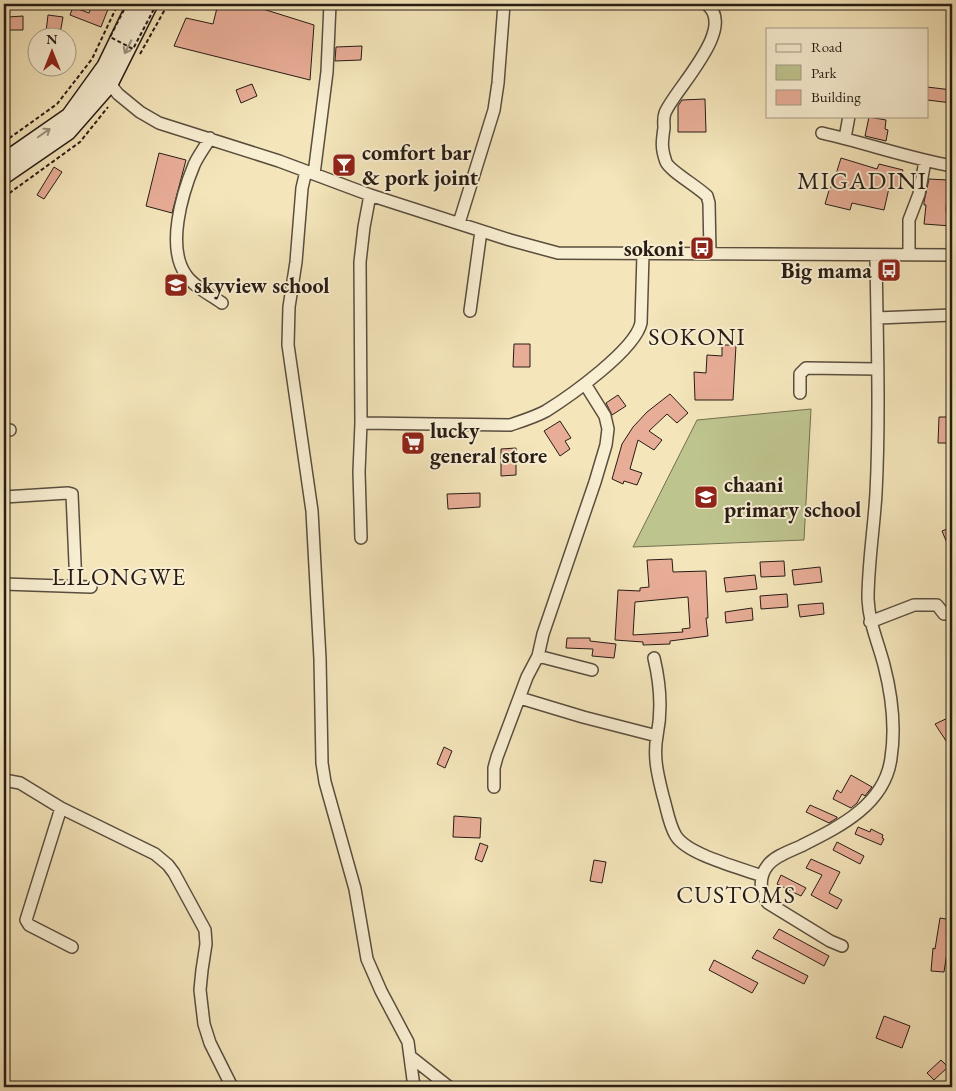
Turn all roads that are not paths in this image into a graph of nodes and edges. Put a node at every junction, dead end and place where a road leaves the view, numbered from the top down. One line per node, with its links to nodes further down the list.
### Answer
1 (135, 4): 11 (main road, one-way to 1)
2 (330, 4): 14 (street)
3 (504, 4): 17 (street)
4 (706, 4): 19 (street)
5 (152, 5): 6 (main road, one-way to 6)
6 (110, 84): 9 (street); 15 (main road)
7 (849, 118): 10 (street)
8 (822, 133): 10 (street)
9 (210, 138): 14 (street); 24 (street)
10 (845, 138): 12 (street)
11 (4, 161)
12 (925, 161): 13 (street); 21 (street)
13 (952, 166)
14 (310, 173): 16 (street); 50 (street)
15 (4, 176)
16 (370, 195): 17 (street); 31 (street)
17 (459, 223): 18 (street)
18 (481, 231): 20 (street); 25 (street)
19 (710, 253): 20 (street); 23 (street)
20 (643, 254): 29 (street)
21 (909, 255): 22 (street); 23 (street)
22 (952, 255)
23 (876, 256): 27 (street)
24 (222, 303)
25 (470, 311)
26 (952, 315): 27 (street)
27 (876, 318): 28 (street)
28 (877, 369): 30 (street); 38 (street)
29 (585, 384): 31 (street); 39 (street)
30 (800, 393)
31 (361, 423): 33 (street)
32 (4, 497): 35 (street)
33 (361, 538)
34 (4, 584): 35 (street)
35 (76, 586): 36 (street)
36 (91, 587)
37 (952, 612): 38 (street)
38 (870, 622): 47 (street)
39 (538, 656): 41 (street); 42 (street)
40 (654, 658): 43 (street)
41 (592, 670)
42 (520, 698): 43 (street); 45 (street)
43 (657, 736): 47 (street)
44 (4, 780): 46 (street)
45 (494, 787)
46 (61, 808): 49 (street); 51 (street)
47 (762, 876): 48 (street)
48 (842, 946)
49 (72, 947)
50 (411, 1057): 52 (street); 53 (street)
51 (232, 1087)
52 (414, 1087)
53 (449, 1087)

